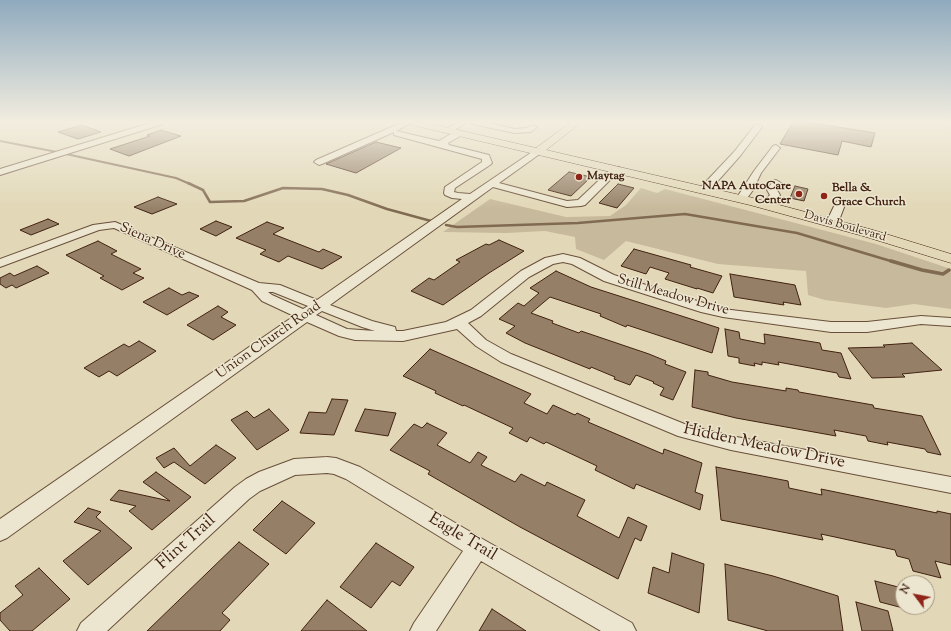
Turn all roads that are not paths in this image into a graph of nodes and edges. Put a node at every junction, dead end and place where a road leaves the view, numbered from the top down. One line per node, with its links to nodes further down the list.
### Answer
1 (66, 151): 10 (street)
2 (343, 151): 8 (street)
3 (465, 151): 14 (street)
4 (538, 151): 11 (street, Union Church Road)
5 (540, 151): 9 (main road, Davis Boulevard)
6 (737, 151): 13 (street)
7 (773, 151): 15 (street)
8 (319, 162)
9 (616, 169): 11 (street); 13 (main road, Davis Boulevard)
10 (0, 172)
11 (492, 184): 14 (street, Union Church Road)
12 (776, 184): 17 (street)
13 (704, 190): 15 (main road, Davis Boulevard)
14 (475, 197): 22 (street, Union Church Road)
15 (741, 199): 17 (main road, Davis Boulevard)
16 (841, 202): 18 (street)
17 (765, 205): 18 (main road, Davis Boulevard)
18 (832, 223): 19 (main road, Davis Boulevard)
19 (951, 259)
20 (0, 263): 21 (street, Siena Drive)
21 (257, 287): 22 (street, Siena Drive); 23 (street, Siena Drive)
22 (319, 306): 23 (street, Union Church Road); 25 (street, Still Meadow Drive)
23 (305, 316): 25 (street, Still Meadow Drive); 28 (street, Union Church Road)
24 (951, 322): 25 (street, Still Meadow Drive)
25 (450, 325): 27 (street, Hidden Meadow Drive)
26 (294, 466): 29 (street, Eagle Trail); 30 (street, Flint Trail)
27 (951, 485)
28 (0, 531)
29 (478, 548): 31 (street); 32 (street, Eagle Trail)
30 (89, 631)
31 (422, 631)
32 (624, 631)

